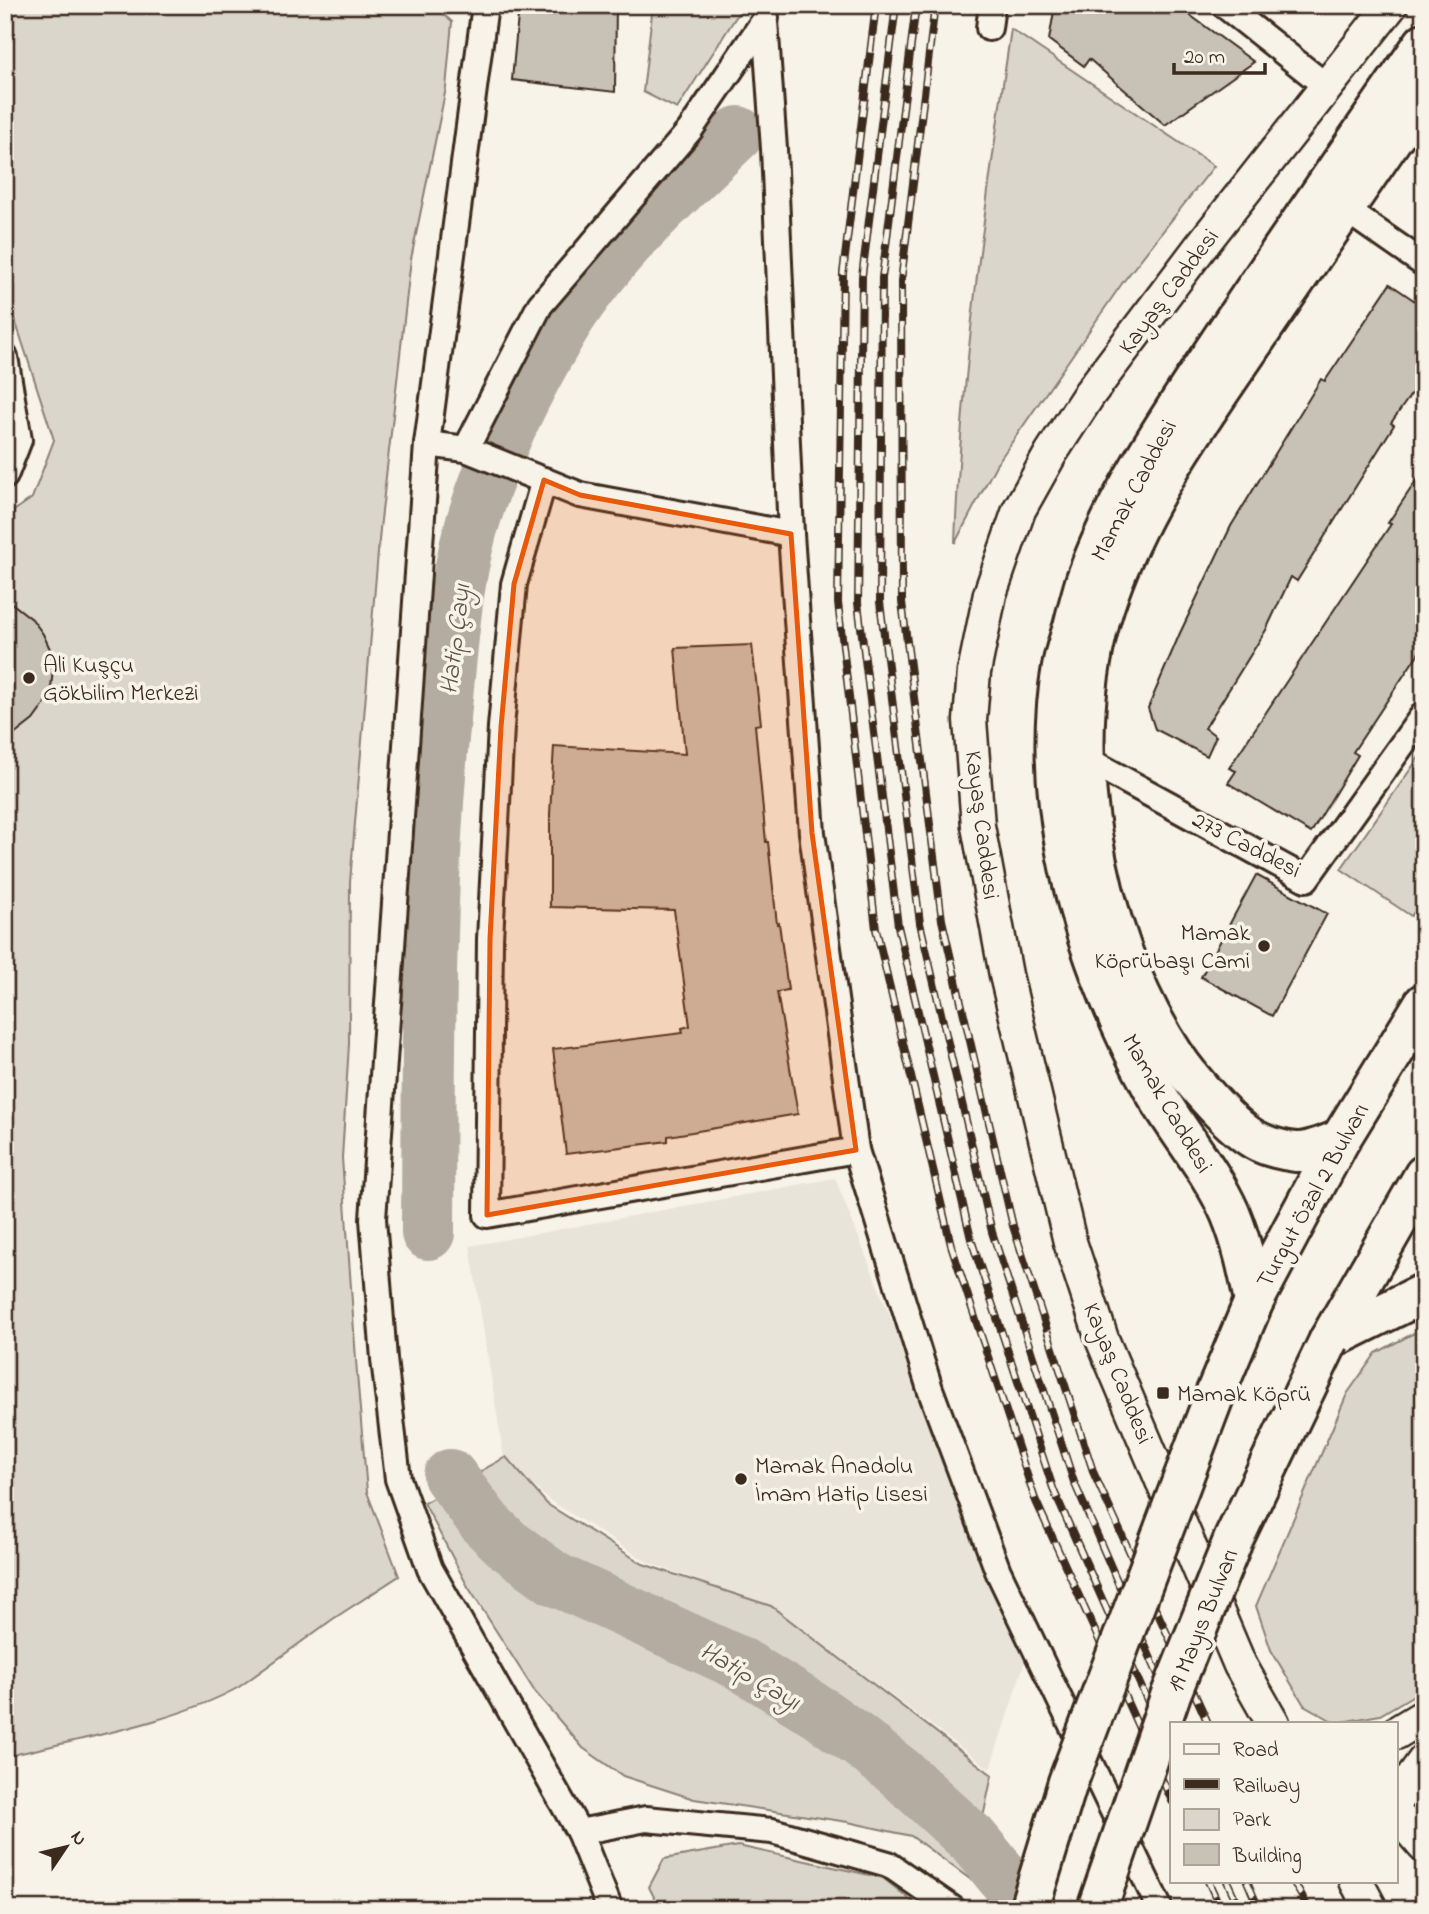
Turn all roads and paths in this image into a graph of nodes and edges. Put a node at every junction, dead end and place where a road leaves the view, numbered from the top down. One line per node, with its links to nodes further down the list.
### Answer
1 (485, 5): 11 (street)
2 (1224, 5): 6 (street)
3 (1391, 5): 6 (street, Kayaş Caddesi)
4 (767, 13): 12 (street); 15 (street)
5 (1424, 43): 23 (main road, Mamak Caddesi)
6 (1326, 86): 26 (street, Kayaş Caddesi)
7 (1424, 92): 8 (main road, Mamak Caddesi)
8 (1345, 209): 9 (street); 17 (main road, Mamak Caddesi)
9 (1424, 264)
10 (5, 357): 13 (street)
11 (427, 444): 12 (street); 31 (street)
12 (475, 453): 14 (street)
13 (5, 476)
14 (533, 476): 15 (street); 20 (street)
15 (791, 534): 20 (street)
16 (1424, 714): 17 (street, 273 Caddesi)
17 (1086, 759): 19 (main road, Mamak Caddesi)
18 (1424, 1003): 19 (main road, Turgut Özal 2 Bulvarı)
19 (1340, 1140): 23 (main road, Turgut Özal 2 Bulvarı)
20 (856, 1150): 37 (street)
21 (1424, 1175): 24 (main road)
22 (1424, 1293): 24 (main road)
23 (1254, 1301): 35 (main road, Turgut Özal 2 Bulvarı, bridge)
24 (1329, 1340): 36 (main road, 19 Mayıs Bulvarı, bridge)
25 (1424, 1716): 27 (street)
26 (1271, 1722)
27 (1398, 1732)
28 (1424, 1761): 29 (street)
29 (1398, 1797)
30 (1398, 1816): 32 (street)
31 (579, 1832): 33 (street); 34 (street)
32 (1424, 1846)
33 (610, 1909)
34 (953, 1909)
35 (1029, 1909)
36 (1097, 1909)
37 (1160, 1909)

